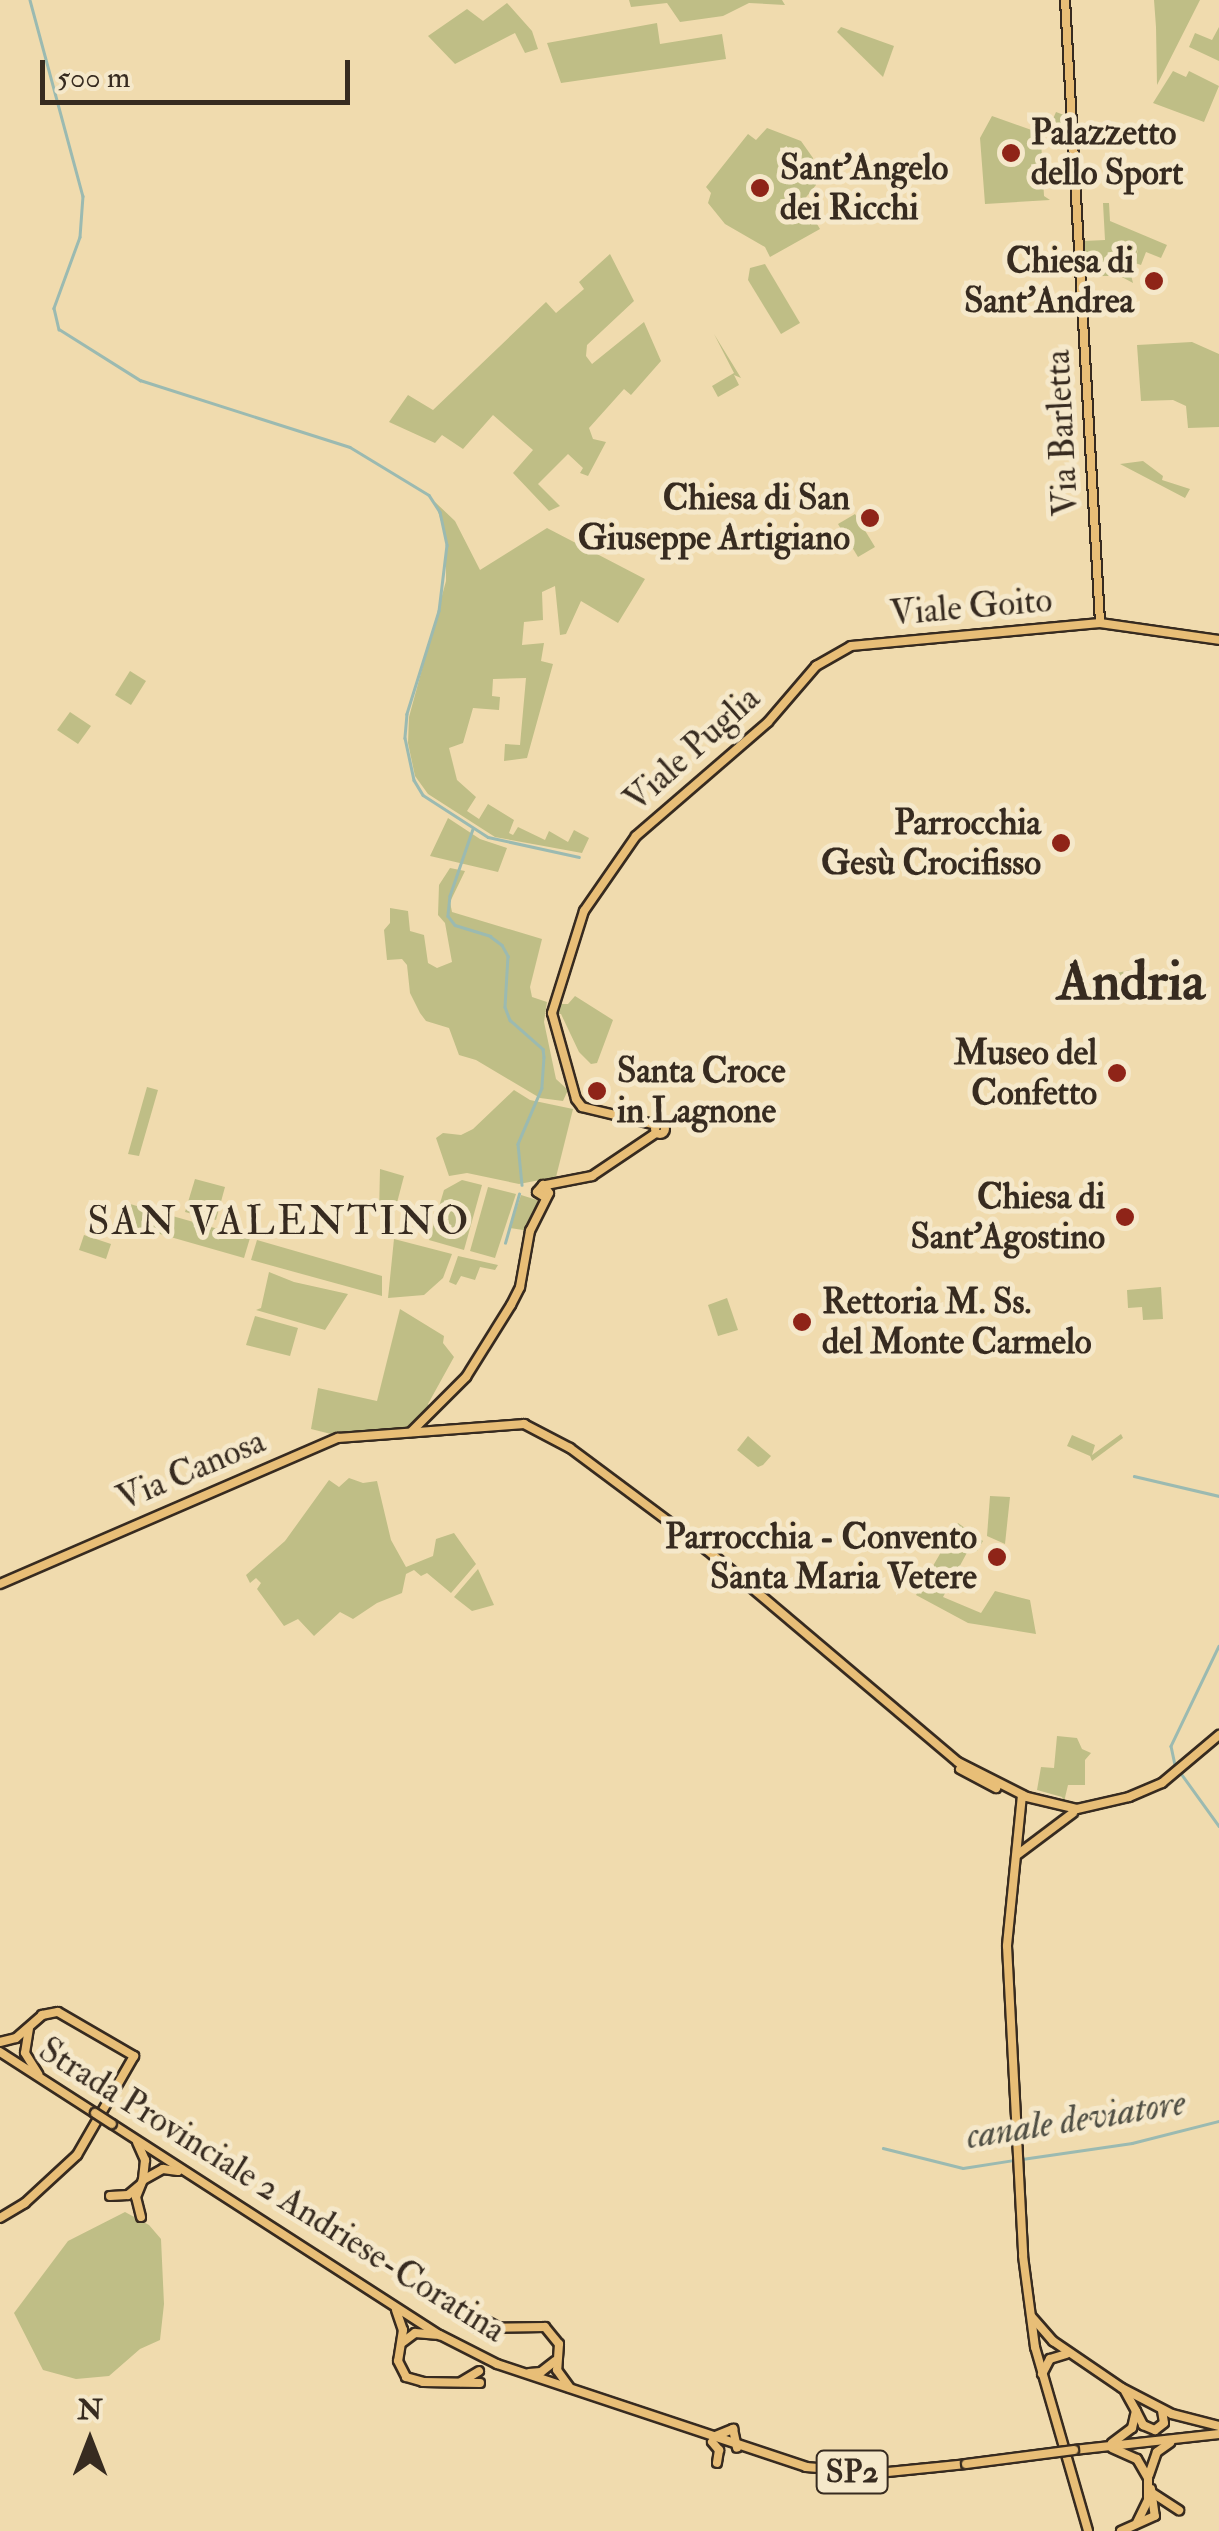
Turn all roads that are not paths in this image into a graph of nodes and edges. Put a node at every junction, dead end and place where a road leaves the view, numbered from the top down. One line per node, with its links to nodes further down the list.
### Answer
1 (1065, 0): 2 (main road, Via Barletta)
2 (1100, 623): 3 (main road, Viale Goito); 4 (main road, Viale Goito)
3 (1219, 640)
4 (846, 648): 5 (main road, Viale Puglia)
5 (410, 1432): 6 (main road, Via Canosa); 9 (main road, Via Canosa)
6 (0, 1584)
7 (1219, 1738): 8 (main road)
8 (1179, 1772): 9 (main road); 10 (main road)
9 (1022, 1797): 10 (main road); 11 (main road)
10 (1073, 1812): 11 (main road)
11 (1017, 1855): 24 (main road)
12 (32, 2024): 13 (main road); 15 (main road); 22 (main road)
13 (0, 2042)
14 (0, 2052): 15 (main road, Strada Provinciale 2 Andriese-Coratina / SP2)
15 (44, 2080): 16 (main road, Strada Provinciale 2 Andriese-Coratina / SP2, bridge)
16 (134, 2138): 17 (main road, Strada Provinciale 2 Andriese-Coratina / SP2); 18 (main road)
17 (188, 2173): 18 (main road); 23 (main road, Strada Provinciale 2 Andriese-Coratina / SP2)
18 (142, 2183): 20 (main road)
19 (110, 2196): 20 (main road)
20 (132, 2196): 21 (main road)
21 (141, 2217)
22 (0, 2218)
23 (394, 2306): 27 (main road, Strada Provinciale 2 Andriese-Coratina / SP2); 30 (main road)
24 (1029, 2312): 29 (main road); 31 (main road)
25 (476, 2316): 26 (main road)
26 (490, 2327): 28 (main road); 33 (main road)
27 (440, 2336): 30 (main road); 35 (main road, Strada Provinciale 2 Andriese-Coratina / SP2)
28 (478, 2340)
29 (1052, 2341): 31 (main road); 32 (main road)
30 (401, 2343): 37 (main road)
31 (1035, 2348): 32 (main road); 36 (main road)
32 (1067, 2354): 36 (main road); 38 (main road)
33 (556, 2360): 35 (main road); 40 (main road)
34 (480, 2371): 37 (main road)
35 (519, 2372): 40 (main road, Strada Provinciale 2 Andriese-Coratina / SP2)
36 (1042, 2374): 52 (main road)
37 (470, 2383): 39 (main road)
38 (1122, 2388): 41 (main road); 42 (main road)
39 (480, 2394)
40 (578, 2394): 46 (main road, Strada Provinciale 2 Andriese-Coratina / SP2)
41 (1136, 2410): 42 (main road); 47 (main road)
42 (1162, 2410): 43 (main road)
43 (1219, 2426)
44 (1219, 2434): 45 (main road, Strada Provinciale 2 Andriese-Coratina / SP2)
45 (1194, 2437): 47 (main road, Strada Provinciale 2 Andriese-Coratina / SP2); 49 (main road)
46 (707, 2438): 48 (main road, Strada Provinciale 2 Andriese-Coratina / SP2); 48 (main road); 48 (main road)
47 (1103, 2447): 48 (main road, Strada Provinciale 2 Andriese-Coratina / SP2, bridge); 49 (main road)
48 (738, 2448)
49 (1148, 2481): 50 (main road)
50 (1151, 2497): 51 (main road); 53 (main road); 53 (main road)
51 (1179, 2510)
52 (1082, 2516): 54 (main road); 55 (main road)
53 (1138, 2523): 56 (main road)
54 (1088, 2531)
55 (1097, 2531)
56 (1122, 2531)

